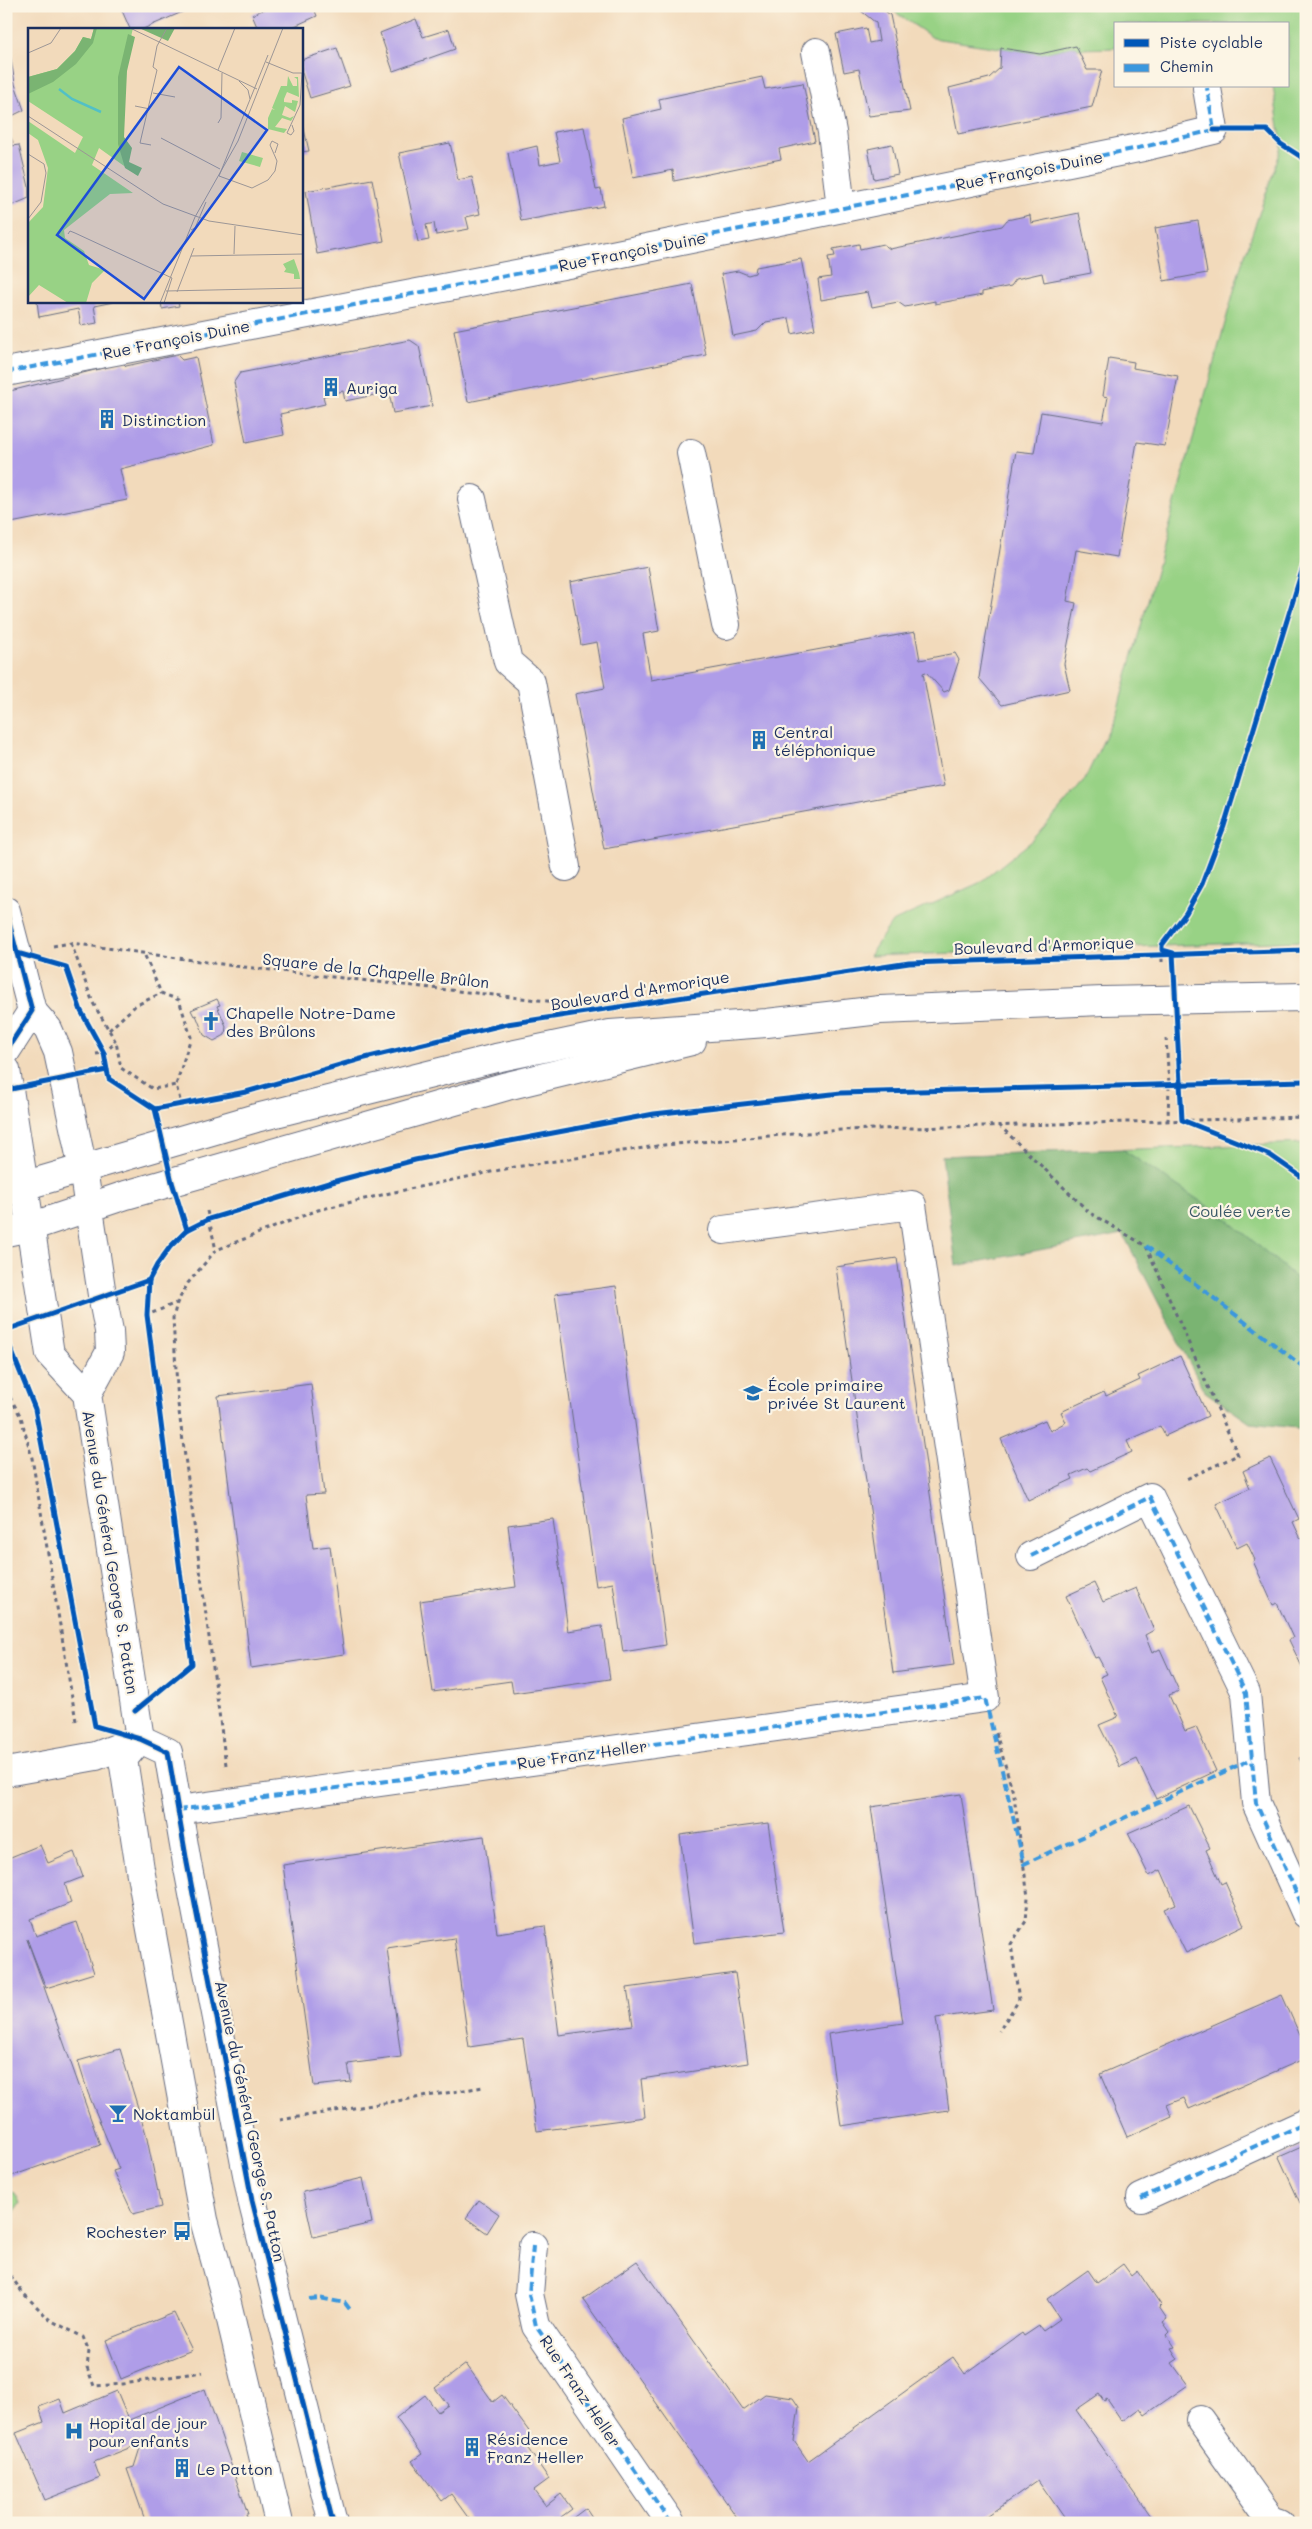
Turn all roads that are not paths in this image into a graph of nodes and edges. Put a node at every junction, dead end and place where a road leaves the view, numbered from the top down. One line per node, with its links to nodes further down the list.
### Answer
1 (816, 52): 3 (main road)
2 (1207, 88): 3 (main road, Rue François Duine)
3 (841, 208): 4 (main road, Rue François Duine)
4 (6, 372)
5 (691, 453): 7 (main road)
6 (472, 499): 8 (main road)
7 (726, 625)
8 (566, 867)
9 (6, 911): 11 (main road, Avenue du Général George S. Patton)
10 (1306, 997): 12 (main road)
11 (32, 1011): 13 (main road); 15 (main road, Avenue du Général George S. Patton)
12 (767, 1023): 15 (main road); 17 (main road)
13 (6, 1051)
14 (6, 1070): 16 (main road, Avenue du Général George S. Patton)
15 (83, 1169): 16 (main road); 17 (main road, Avenue du Général George S. Patton)
16 (14, 1188): 18 (main road, Avenue du Général George S. Patton)
17 (90, 1208): 18 (main road); 20 (main road, Avenue du Général George S. Patton)
18 (18, 1229): 20 (main road, Avenue du Général George S. Patton)
19 (723, 1230): 24 (main road, Rue Franz Heller)
20 (87, 1394): 22 (main road, Avenue du Général George S. Patton)
21 (1031, 1556): 25 (main road)
22 (140, 1739): 23 (main road); 24 (main road, Avenue du Général George S. Patton); 30 (main road)
23 (7, 1766)
24 (178, 1810): 31 (main road, Avenue du Général George S. Patton)
25 (1303, 1903)
26 (1306, 2122): 27 (main road)
27 (1141, 2198)
28 (533, 2246): 32 (main road, Rue Franz Heller)
29 (1200, 2420): 33 (main road)
30 (279, 2523)
31 (333, 2523)
32 (671, 2523)
33 (1280, 2523)

